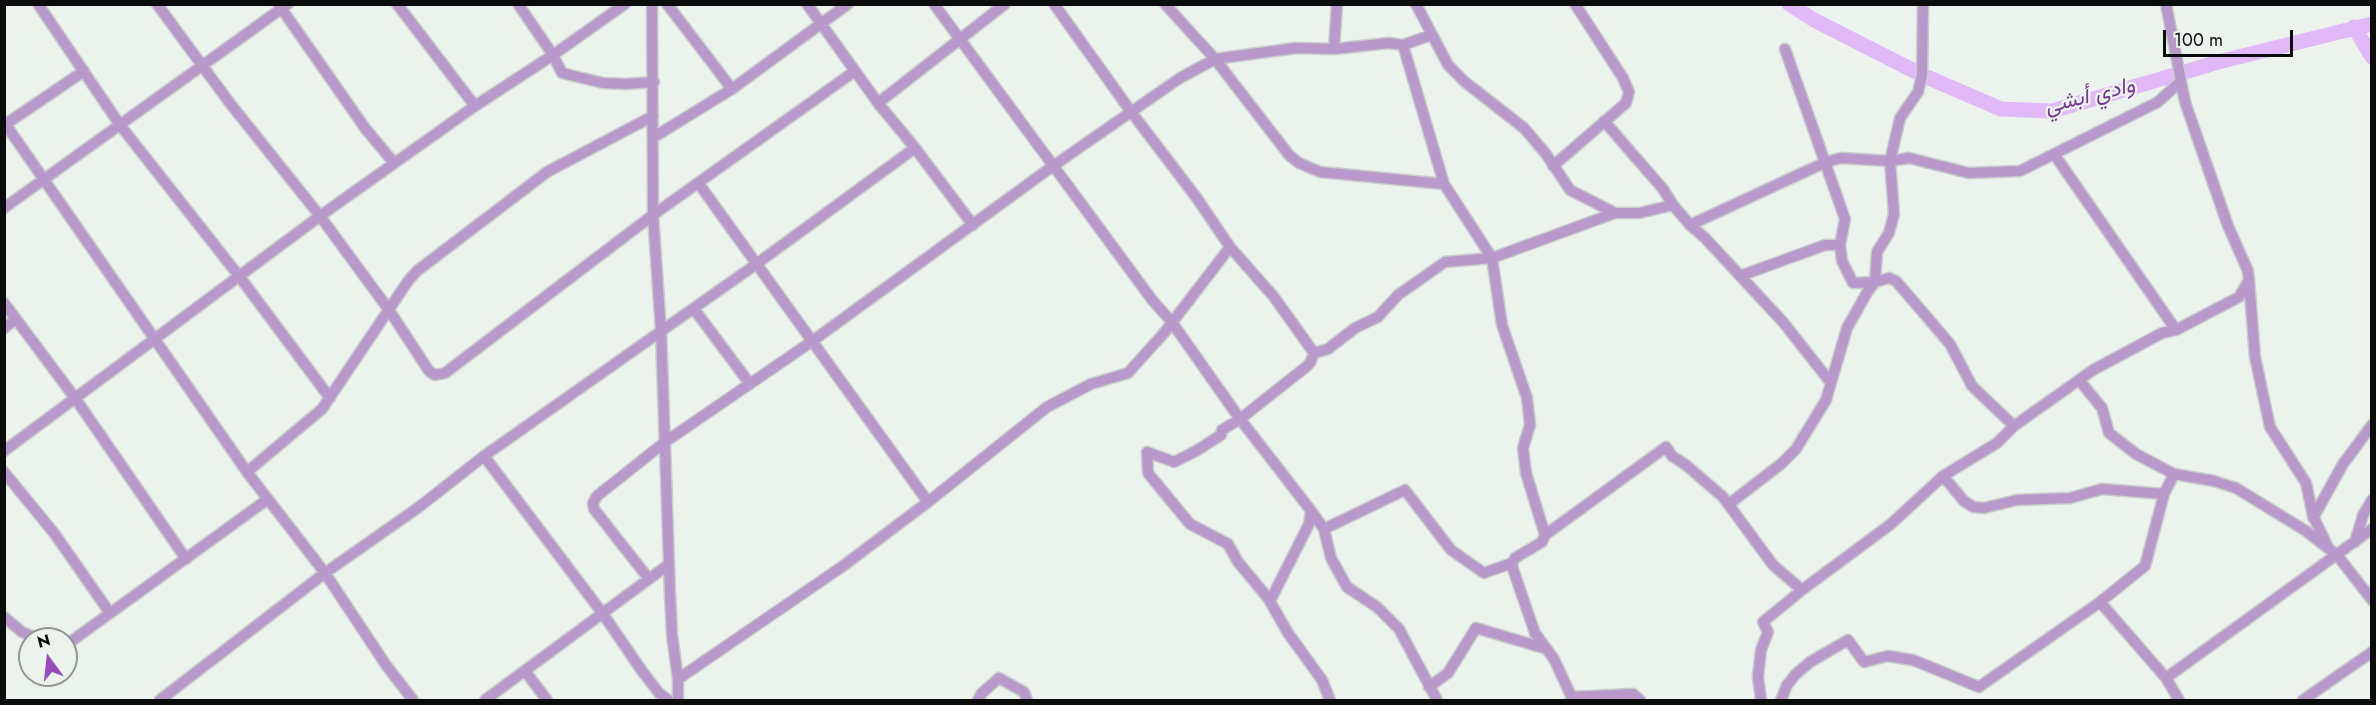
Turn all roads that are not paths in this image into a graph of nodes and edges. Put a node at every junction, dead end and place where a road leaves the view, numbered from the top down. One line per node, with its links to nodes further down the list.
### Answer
1 (38, 4): 30 (street)
2 (157, 4): 28 (street)
3 (397, 4): 35 (street)
4 (518, 4): 26 (street)
5 (626, 4): 26 (street)
6 (652, 4): 32 (street)
7 (667, 4): 33 (street)
8 (807, 4): 20 (street)
9 (848, 4): 20 (street)
10 (934, 4): 22 (street)
11 (1005, 4): 22 (street)
12 (1054, 4): 36 (street)
13 (1165, 4): 27 (street)
14 (1337, 4): 24 (street)
15 (1416, 4): 21 (street)
16 (1575, 4): 38 (street)
17 (1923, 4): 44 (street)
18 (2166, 4): 31 (street)
19 (283, 6): 28 (street); 46 (street)
20 (822, 24): 29 (street); 33 (street)
21 (1431, 35): 23 (street); 48 (street)
22 (961, 39): 34 (street); 47 (street)
23 (1403, 45): 24 (street); 51 (street)
24 (1334, 49): 27 (street)
25 (1785, 49): 45 (street)
26 (553, 55): 32 (street); 35 (street)
27 (1215, 59): 36 (street); 51 (street)
28 (203, 65): 40 (street); 56 (street)
29 (855, 70): 34 (street); 50 (street)
30 (84, 71): 39 (street); 40 (street)
31 (2181, 81): 43 (street); 65 (street)
32 (654, 82): 37 (street)
33 (732, 89): 41 (street)
34 (878, 103): 42 (street)
35 (474, 106): 46 (street)
36 (1132, 113): 47 (street); 60 (street)
37 (653, 116): 41 (street); 69 (street)
38 (1604, 121): 48 (street); 52 (street)
39 (5, 123): 49 (street)
40 (120, 125): 49 (street); 63 (street)
41 (654, 137): 55 (street)
42 (915, 148): 57 (street); 62 (street)
43 (2054, 154): 44 (street); 73 (street)
44 (1890, 161): 45 (street); 66 (street)
45 (1826, 162): 58 (street); 59 (street)
46 (394, 163): 56 (street)
47 (1053, 166): 57 (street); 71 (street)
48 (1553, 166): 54 (street)
49 (45, 180): 53 (street); 75 (street)
50 (699, 184): 55 (street); 62 (street)
51 (1444, 184): 61 (street)
52 (1673, 205): 54 (street); 58 (street)
53 (4, 208)
54 (1615, 213): 61 (street)
55 (653, 215): 69 (street); 74 (street)
56 (320, 216): 63 (street); 69 (street)
57 (973, 225): 76 (street)
58 (1690, 225): 64 (street)
59 (1840, 245): 64 (street); 66 (street)
60 (1230, 247): 71 (street); 77 (street)
61 (1492, 258): 77 (street); 103 (street)
62 (755, 265): 68 (street); 76 (street)
63 (239, 276): 75 (street); 82 (street)
64 (1740, 276): 79 (street)
65 (2249, 280): 73 (street); 99 (street)
66 (1875, 282): 79 (street); 85 (street)
67 (4, 303): 70 (street)
68 (694, 309): 74 (street); 80 (street)
69 (389, 310): 82 (street)
70 (16, 319): 72 (street); 81 (street)
71 (1171, 321): 83 (street); 96 (street)
72 (4, 328)
73 (2176, 330): 78 (street)
74 (661, 331): 86 (street); 88 (street)
75 (155, 338): 81 (street); 90 (street)
76 (811, 342): 80 (street); 96 (street)
77 (1314, 353): 83 (street)
78 (2079, 380): 85 (street); 91 (street)
79 (1831, 383): 97 (street)
80 (750, 384): 86 (street)
81 (75, 398): 87 (street); 106 (street)
82 (330, 398): 90 (street)
83 (1240, 419): 98 (street); 113 (street)
84 (2372, 425): 99 (street)
85 (2014, 426): 92 (street)
86 (665, 442): 108 (street); 110 (street)
87 (4, 451)
88 (484, 456): 109 (street); 116 (street)
89 (4, 472): 115 (street)
90 (247, 472): 94 (street)
91 (2175, 474): 93 (street); 102 (street)
92 (1943, 476): 93 (street); 111 (street)
93 (2164, 494): 114 (street)
94 (268, 499): 106 (street); 109 (street)
95 (2372, 500): 104 (street)
96 (928, 502): 124 (street)
97 (1729, 504): 103 (street); 111 (street)
98 (1311, 511): 100 (street); 113 (street)
99 (2313, 516): 102 (street); 105 (street)
100 (1323, 529): 107 (street); 125 (street)
101 (2372, 530): 104 (street)
102 (2306, 531): 105 (street)
103 (1545, 536): 107 (street)
104 (2355, 542): 105 (street)
105 (2333, 551): 112 (street); 123 (street)
106 (186, 559): 115 (street)
107 (1512, 563): 120 (street)
108 (668, 564): 110 (street); 124 (street)
109 (325, 573): 126 (street); 128 (street)
110 (649, 579): 116 (street)
111 (1802, 590): 138 (street)
112 (2372, 600)
113 (1270, 601): 135 (street)
114 (2100, 602): 123 (street); 139 (street)
115 (110, 613): 119 (street)
116 (603, 614): 122 (street); 131 (street)
117 (4, 617): 118 (street)
118 (18, 629)
119 (78, 636)
120 (1547, 649): 125 (street); 127 (street)
121 (2372, 652): 141 (street)
122 (525, 671): 129 (street); 130 (street)
123 (2166, 678): 140 (street)
124 (678, 679): 132 (street)
125 (1429, 687): 136 (street)
126 (166, 699)
127 (1572, 699): 137 (street)
128 (413, 700)
129 (485, 700)
130 (547, 700)
131 (668, 700)
132 (678, 700)
133 (978, 700): 134 (street)
134 (1027, 700)
135 (1330, 700)
136 (1437, 700)
137 (1640, 700)
138 (1761, 700)
139 (1781, 700)
140 (2179, 700)
141 (2303, 700)

